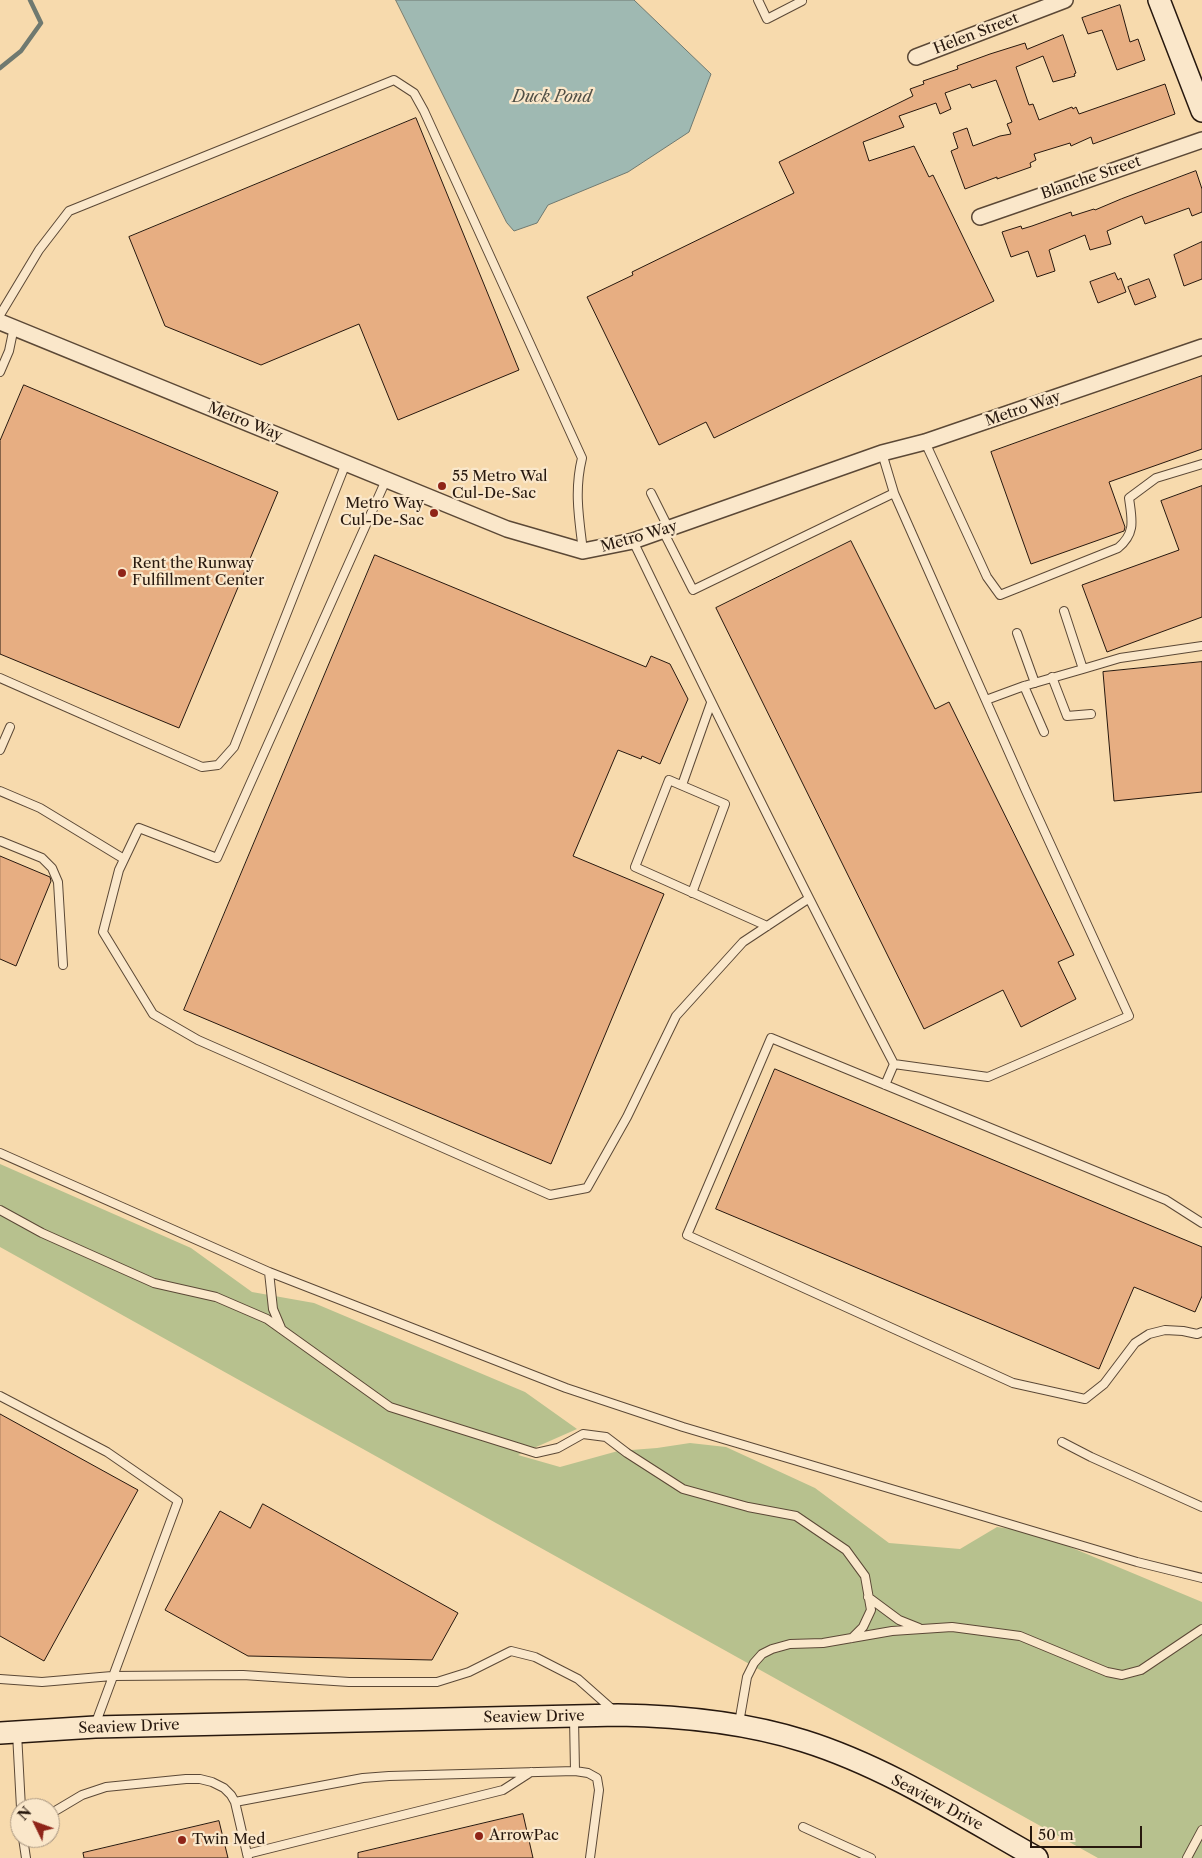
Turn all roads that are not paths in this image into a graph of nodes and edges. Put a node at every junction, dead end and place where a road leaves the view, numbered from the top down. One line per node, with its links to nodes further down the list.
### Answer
1 (758, 0): 2 (lane)
2 (801, 0)
3 (1065, 0): 5 (street, Helen Street)
4 (1159, 0): 6 (main road)
5 (916, 57)
6 (1202, 111)
7 (1202, 140): 8 (street, Blanche Street)
8 (980, 217)
9 (0, 315): 22 (lane)
10 (7, 325): 12 (lane); 15 (street, Metro Way)
11 (1202, 347): 13 (street, Metro Way)
12 (0, 372)
13 (925, 442): 14 (street, Metro Way); 16 (lane)
14 (882, 453): 19 (lane); 20 (street, Metro Way)
15 (346, 463): 17 (street, Metro Way); 28 (lane)
16 (1202, 464)
17 (386, 480): 22 (street, Metro Way); 40 (lane)
18 (651, 493): 20 (lane)
19 (894, 493): 20 (lane); 31 (lane)
20 (666, 530): 21 (street, Metro Way)
21 (634, 541): 22 (street, Metro Way); 32 (lane)
22 (582, 551)
23 (1064, 610): 26 (lane)
24 (1017, 633): 29 (lane)
25 (1202, 646): 26 (lane)
26 (1083, 669): 27 (lane)
27 (1052, 677): 29 (lane); 33 (lane)
28 (0, 678)
29 (1035, 683): 30 (lane)
30 (1024, 686): 31 (lane); 35 (lane)
31 (986, 700): 45 (lane)
32 (711, 703): 37 (lane); 42 (lane)
33 (1090, 714)
34 (10, 727): 36 (lane)
35 (1044, 732)
36 (0, 750)
37 (682, 785): 41 (lane); 41 (lane)
38 (0, 791): 40 (lane)
39 (0, 841): 44 (lane)
40 (124, 859): 43 (lane)
41 (692, 893): 43 (lane)
42 (808, 898): 43 (lane); 45 (lane)
43 (767, 926)
44 (63, 965)
45 (894, 1064): 46 (lane)
46 (885, 1085): 49 (lane); 52 (lane)
47 (0, 1153): 50 (lane)
48 (0, 1210): 51 (lane)
49 (1202, 1223)
50 (269, 1272): 51 (lane); 56 (lane)
51 (282, 1330): 57 (lane)
52 (1202, 1332)
53 (0, 1396): 61 (lane)
54 (1062, 1442): 55 (lane)
55 (1202, 1507)
56 (1202, 1578)
57 (868, 1597): 58 (lane); 60 (lane)
58 (922, 1629): 59 (lane); 60 (lane)
59 (1202, 1629)
60 (852, 1638): 65 (lane)
61 (112, 1676): 62 (lane); 63 (lane); 66 (lane)
62 (0, 1680)
63 (618, 1715): 64 (main road, Seaview Drive); 65 (main road, Seaview Drive)
64 (574, 1717): 66 (main road, Seaview Drive); 68 (lane)
65 (738, 1725): 78 (main road, Seaview Drive)
66 (95, 1727): 67 (main road, Seaview Drive)
67 (8, 1732): 70 (lane)
68 (575, 1771): 69 (lane); 76 (lane)
69 (531, 1772): 71 (lane); 75 (lane)
70 (19, 1798)
71 (235, 1802): 72 (lane); 75 (lane)
72 (60, 1808)
73 (803, 1827): 77 (lane)
74 (1202, 1830): 79 (lane)
75 (247, 1856)
76 (590, 1858)
77 (870, 1858)
78 (1038, 1858)
79 (1187, 1858)

